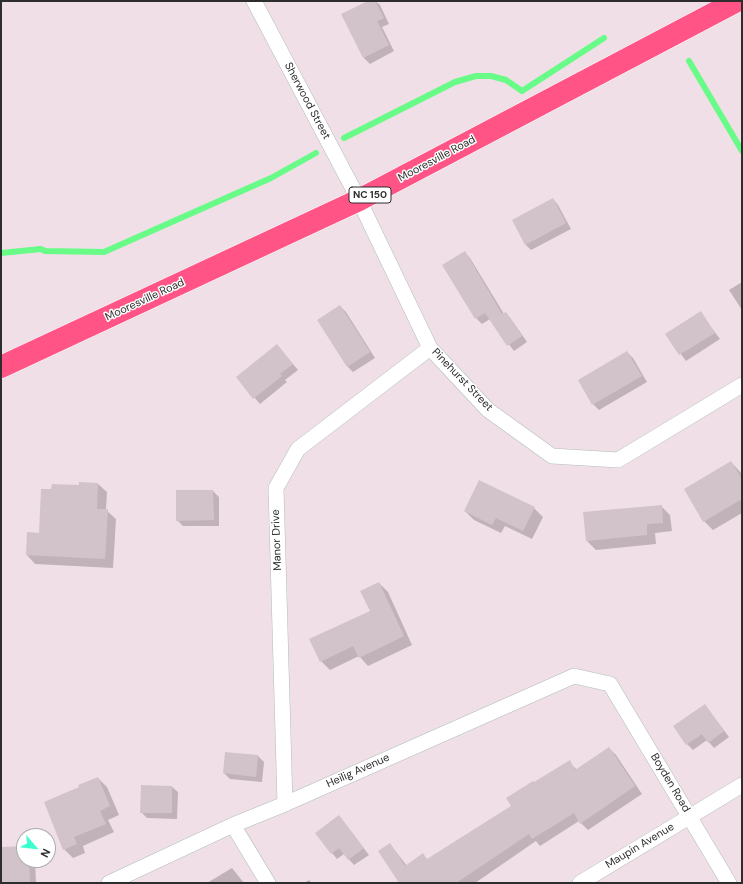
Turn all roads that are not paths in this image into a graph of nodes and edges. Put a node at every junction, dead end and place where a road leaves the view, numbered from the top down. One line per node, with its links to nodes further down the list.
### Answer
1 (254, 1): 3 (street, Sherwood Street)
2 (732, 2): 3 (main road, Mooresville Road / NC 150)
3 (359, 200): 4 (street, Pinehurst Street); 5 (main road, Mooresville Road / NC 150)
4 (430, 348): 6 (street, Pinehurst Street); 9 (street, Manor Drive)
5 (1, 367)
6 (742, 385)
7 (610, 684): 9 (street, Heilig Avenue); 10 (street, Boyden Road)
8 (742, 785): 10 (street, Maupin Avenue)
9 (285, 804): 11 (street, Heilig Avenue)
10 (689, 816): 14 (street, Maupin Avenue); 15 (street, Boyden Road)
11 (233, 825): 12 (street, Heilig Avenue); 13 (street)
12 (110, 883)
13 (268, 883)
14 (580, 883)
15 (729, 883)

